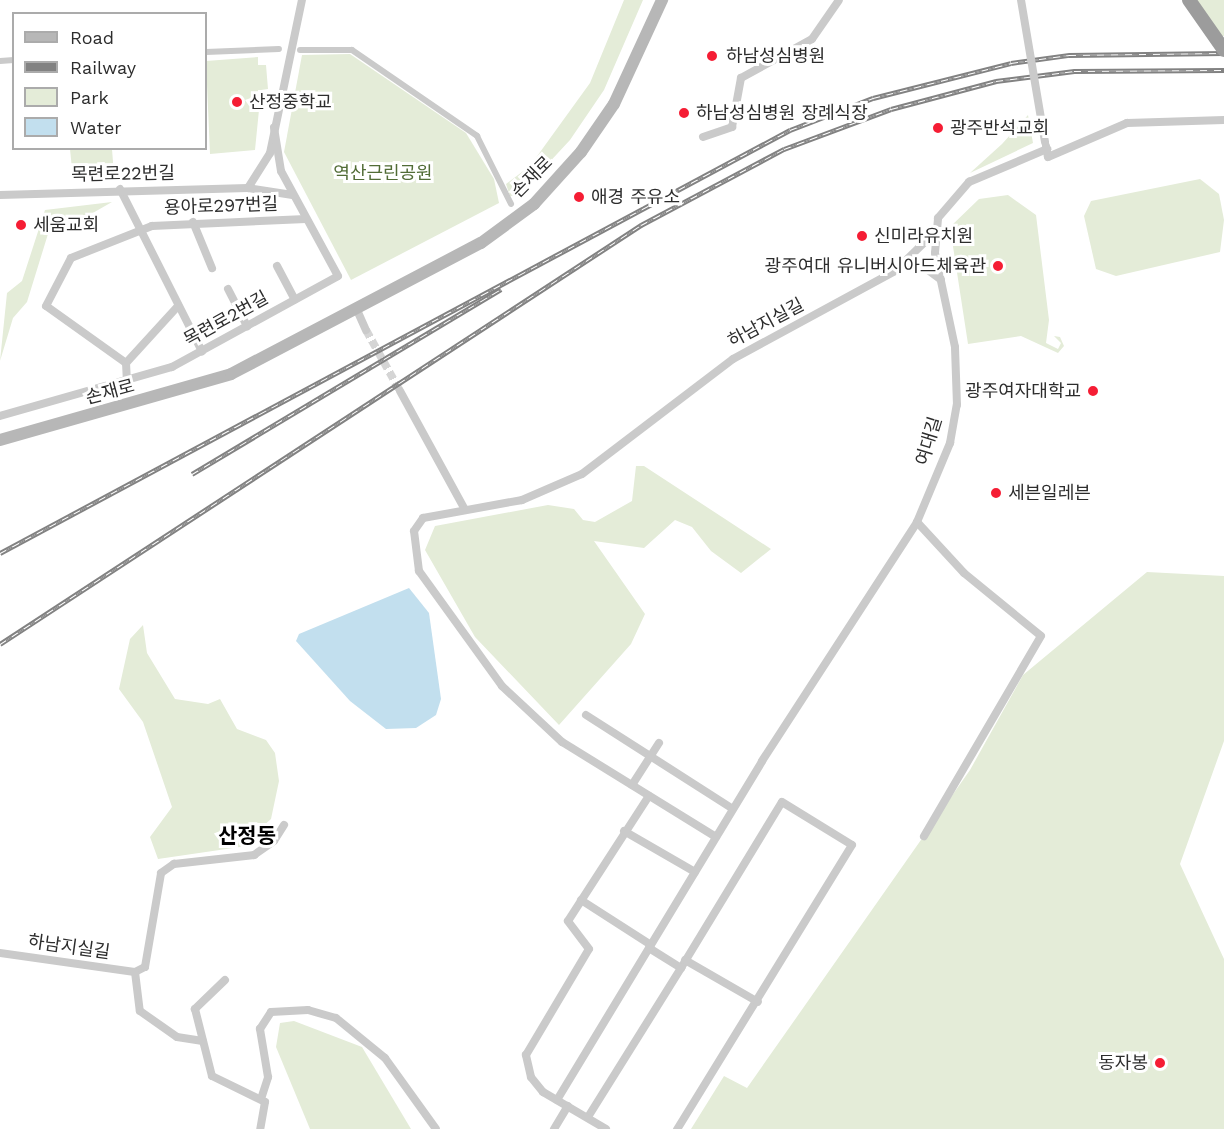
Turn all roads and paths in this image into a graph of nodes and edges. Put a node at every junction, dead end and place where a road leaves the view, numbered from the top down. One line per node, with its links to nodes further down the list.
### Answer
1 (302, 0): 11 (street)
2 (662, 0): 34 (main road, 손재로)
3 (838, 0): 12 (street)
4 (1021, 0): 13 (street, bridge)
5 (1190, 0): 8 (highway, bridge)
6 (279, 49): 9 (street)
7 (300, 50): 21 (street)
8 (1224, 50)
9 (207, 52)
10 (1224, 120): 13 (street)
11 (274, 128): 14 (street); 15 (street, 용아로297번길)
12 (703, 136)
13 (1047, 149): 25 (street)
14 (262, 172): 15 (street); 16 (street); 18 (street)
15 (282, 173): 18 (street); 20 (street, 용아로297번길)
16 (248, 188): 17 (street, 목련로22번길); 18 (street, 목련로22번길)
17 (120, 189): 19 (street, 목련로22번길); 24 (street)
18 (272, 190): 20 (street, 목련로22번길)
19 (0, 195)
20 (292, 195): 22 (street, 용아로297번길)
21 (511, 204)
22 (306, 219): 23 (street, 용아로297번길); 29 (street, 용아로297번길)
23 (193, 222): 24 (street, 용아로297번길); 28 (street)
24 (140, 230): 33 (street); 38 (street)
25 (934, 233): 26 (street, 하남지실길); 30 (street, 여대길)
26 (903, 265): 30 (street); 43 (street, 하남지실길)
27 (277, 266): 32 (street)
28 (212, 268)
29 (338, 276): 32 (street, 목련로2번길)
30 (941, 280): 44 (street, 여대길)
31 (228, 289): 35 (street)
32 (295, 300): 35 (street, 목련로2번길)
33 (178, 306): 37 (street); 38 (street)
34 (357, 310): 36 (street); 42 (main road, 손재로)
35 (247, 326): 37 (street, 목련로2번길)
36 (366, 330)
37 (202, 351): 39 (street, 목련로2번길)
38 (126, 363): 39 (street)
39 (127, 382): 41 (street, 목련로2번길)
40 (400, 390): 43 (street)
41 (0, 416)
42 (4, 438)
43 (464, 508): 48 (street, 하남지실길)
44 (917, 522): 50 (street, 여대길); 53 (street)
45 (586, 715): 47 (street)
46 (659, 743): 47 (street)
47 (650, 756): 48 (street); 50 (street)
48 (632, 785): 49 (street, 하남지실길)
49 (649, 796): 52 (street); 54 (street, 하남지실길)
50 (733, 808): 54 (street, 여대길)
51 (284, 825): 60 (street)
52 (624, 831): 55 (street); 56 (street)
53 (924, 836)
54 (716, 837): 55 (street, 여대길)
55 (695, 872): 57 (street, 여대길)
56 (581, 900): 57 (street); 65 (street)
57 (650, 946): 59 (street); 65 (street, 여대길)
58 (0, 953): 60 (street, 하남지실길)
59 (683, 964): 62 (street); 62 (street); 67 (street)
60 (135, 972): 63 (street)
61 (225, 981): 63 (street)
62 (758, 1002): 72 (street)
63 (203, 1041): 64 (street)
64 (261, 1099): 68 (street); 69 (street)
65 (557, 1100): 66 (street)
66 (568, 1106): 67 (street); 70 (street)
67 (588, 1117): 71 (street)
68 (260, 1129)
69 (436, 1129)
70 (554, 1129)
71 (606, 1129)
72 (676, 1129)

